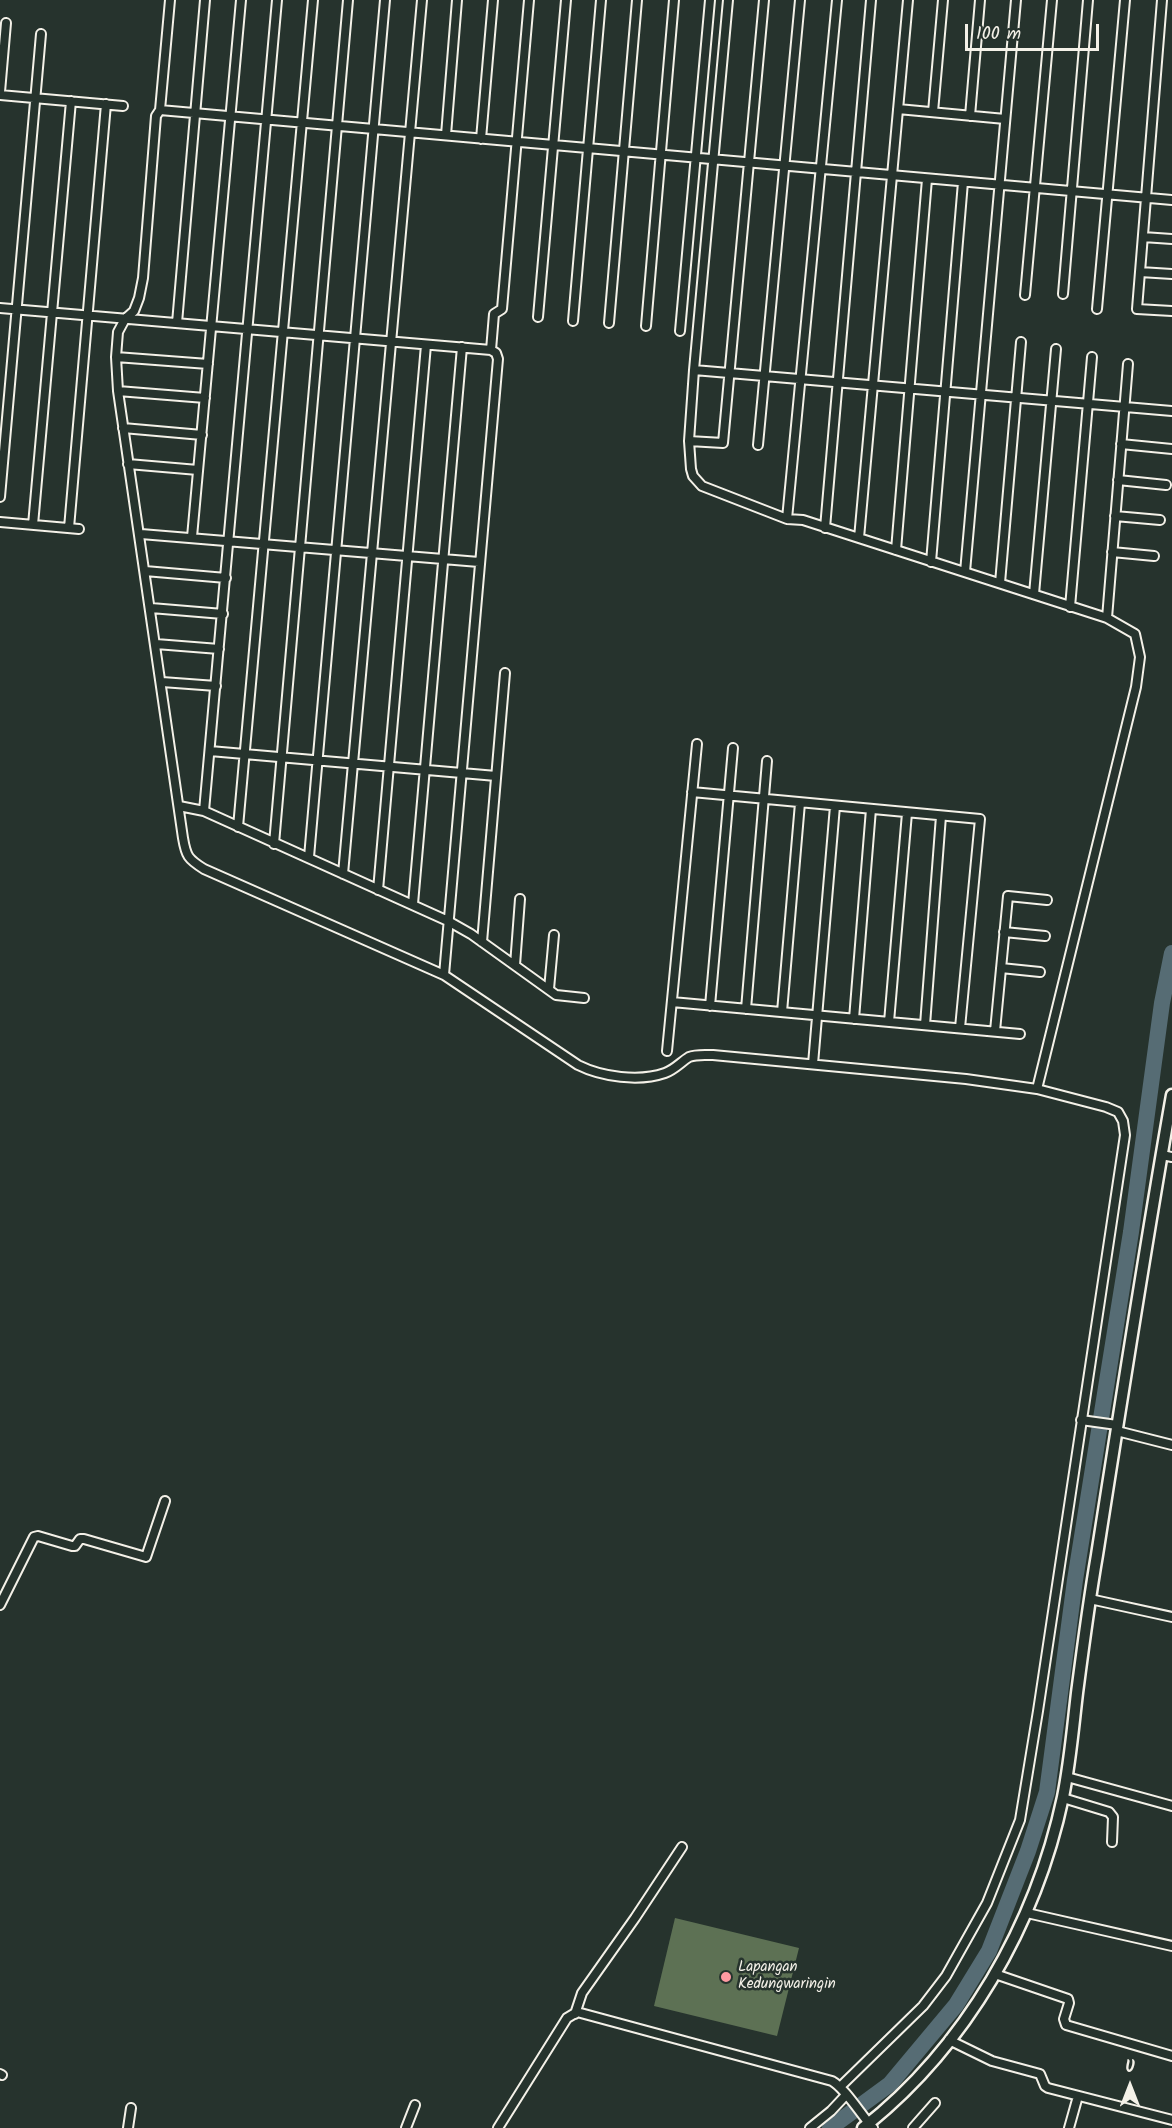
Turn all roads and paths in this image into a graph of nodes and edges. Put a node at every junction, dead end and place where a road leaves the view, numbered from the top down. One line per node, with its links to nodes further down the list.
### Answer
1 (170, 0): 38 (street)
2 (206, 0): 40 (street)
3 (241, 0): 41 (street)
4 (277, 0): 44 (street)
5 (313, 0): 45 (street)
6 (348, 0): 46 (street)
7 (385, 0): 47 (street)
8 (422, 0): 48 (street)
9 (457, 0): 49 (street)
10 (493, 0): 50 (street)
11 (529, 0): 51 (street)
12 (566, 0): 52 (street)
13 (601, 0): 53 (street)
14 (637, 0): 54 (street)
15 (674, 0): 55 (street)
16 (710, 0): 56 (street)
17 (728, 0): 57 (street)
18 (764, 0): 58 (street)
19 (800, 0): 59 (street)
20 (837, 0): 60 (street)
21 (871, 0): 61 (street)
22 (908, 0): 37 (street)
23 (943, 0): 39 (street)
24 (980, 0): 42 (street)
25 (1016, 0): 43 (street)
26 (1052, 0): 66 (street)
27 (1088, 0): 67 (street)
28 (1125, 0): 68 (street)
29 (1162, 0): 69 (street)
30 (6, 23): 32 (street)
31 (41, 34): 33 (street)
32 (0, 93): 33 (street)
33 (35, 98): 34 (street); 78 (street)
34 (71, 101): 35 (street); 81 (street)
35 (106, 104): 36 (street); 82 (street)
36 (123, 106)
37 (898, 109): 39 (street); 62 (street)
38 (160, 110): 40 (street); 84 (street)
39 (933, 112): 42 (street)
40 (195, 113): 41 (street); 86 (street)
41 (230, 116): 44 (street); 88 (street)
42 (970, 116): 43 (street)
43 (1005, 118): 65 (street)
44 (267, 119): 45 (street); 90 (street)
45 (302, 123): 46 (street); 92 (street)
46 (337, 126): 47 (street); 93 (street)
47 (372, 129): 48 (street); 94 (street)
48 (409, 132): 49 (street); 95 (street)
49 (446, 135): 50 (street)
50 (481, 139): 51 (street)
51 (517, 142): 52 (street); 100 (street)
52 (553, 145): 53 (street); 83 (street)
53 (588, 148): 54 (street); 85 (street)
54 (624, 151): 55 (street); 87 (street)
55 (660, 155): 56 (street); 89 (street)
56 (696, 158): 57 (street); 91 (street)
57 (712, 159): 58 (street); 105 (street)
58 (749, 163): 59 (street); 106 (street)
59 (784, 166): 60 (street); 107 (street)
60 (820, 169): 61 (street); 108 (street)
61 (856, 172): 62 (street); 109 (street)
62 (892, 176): 63 (street); 110 (street)
63 (927, 179): 64 (street); 111 (street)
64 (963, 182): 65 (street); 113 (street)
65 (999, 185): 66 (street); 114 (street)
66 (1035, 188): 67 (street); 76 (street)
67 (1071, 192): 68 (street); 75 (street)
68 (1107, 195): 69 (street); 79 (street)
69 (1147, 199): 70 (street); 71 (street)
70 (1172, 201)
71 (1143, 237): 72 (street); 73 (street)
72 (1172, 239)
73 (1140, 272): 74 (street); 80 (street)
74 (1172, 274)
75 (1063, 294)
76 (1025, 295)
77 (0, 308): 78 (street)
78 (17, 309): 81 (street); 127 (street)
79 (1097, 309)
80 (1172, 311)
81 (53, 313): 82 (street); 137 (street)
82 (88, 316): 84 (street); 138 (street)
83 (538, 317)
84 (125, 319): 86 (street); 101 (street)
85 (573, 321)
86 (177, 323): 88 (street)
87 (609, 323)
88 (212, 326): 90 (street); 103 (street)
89 (645, 326)
90 (248, 329): 92 (street); 144 (street)
91 (680, 331)
92 (283, 333): 93 (street); 145 (street)
93 (319, 336): 94 (street); 146 (street)
94 (354, 339): 95 (street); 147 (street)
95 (390, 342): 97 (street); 150 (street)
96 (1021, 342): 116 (street)
97 (426, 345): 98 (street); 151 (street)
98 (462, 347): 100 (street); 153 (street)
99 (1056, 349): 117 (street)
100 (491, 350): 154 (street)
101 (116, 357): 103 (street); 112 (street)
102 (1092, 357): 118 (street)
103 (208, 364): 115 (street)
104 (1128, 364): 119 (street)
105 (694, 370): 106 (street); 123 (street)
106 (730, 373): 107 (street); 123 (street)
107 (765, 376): 108 (street); 125 (street)
108 (800, 379): 109 (street); 134 (street)
109 (837, 382): 110 (street); 139 (street)
110 (873, 386): 111 (street); 143 (street)
111 (909, 388): 113 (street); 148 (street)
112 (118, 391): 115 (street); 121 (street)
113 (945, 392): 114 (street); 155 (street)
114 (981, 395): 116 (street); 157 (street)
115 (205, 398): 122 (street)
116 (1017, 398): 117 (street); 159 (street)
117 (1052, 401): 118 (street); 160 (street)
118 (1088, 404): 119 (street); 161 (street)
119 (1125, 407): 120 (street); 124 (street)
120 (1172, 411)
121 (123, 428): 122 (street); 128 (street)
122 (202, 435): 129 (street)
123 (689, 441): 134 (street)
124 (1121, 444): 126 (street); 130 (street)
125 (758, 445)
126 (1172, 449)
127 (2, 458): 132 (street)
128 (128, 464): 129 (street); 141 (street)
129 (198, 470): 142 (street)
130 (1119, 480): 131 (street); 133 (street)
131 (1166, 485)
132 (0, 497)
133 (1115, 516): 135 (street); 149 (street)
134 (787, 519): 139 (street)
135 (1160, 520)
136 (0, 522): 137 (street)
137 (33, 525): 138 (street)
138 (69, 528): 140 (street)
139 (825, 528): 143 (street)
140 (79, 529)
141 (141, 534): 142 (street); 156 (street)
142 (192, 537): 144 (street)
143 (860, 538): 148 (street)
144 (229, 540): 145 (street); 158 (street)
145 (264, 545): 146 (street); 173 (street)
146 (300, 548): 147 (street); 174 (street)
147 (336, 550): 150 (street); 175 (street)
148 (896, 550): 155 (street)
149 (1112, 552): 152 (street); 164 (street)
150 (371, 553): 151 (street); 177 (street)
151 (408, 556): 153 (street); 178 (street)
152 (1154, 556)
153 (444, 559): 154 (street); 179 (street)
154 (479, 562): 180 (street)
155 (931, 562): 157 (street)
156 (146, 571): 158 (street); 162 (street)
157 (965, 572): 159 (street)
158 (226, 579): 163 (street)
159 (1000, 583): 160 (street)
160 (1035, 594): 161 (street)
161 (1070, 607): 164 (street)
162 (151, 608): 163 (street); 165 (street)
163 (223, 614): 166 (street)
164 (1107, 618): 224 (street)
165 (156, 644): 166 (street); 168 (street)
166 (219, 649): 169 (street)
167 (505, 673): 181 (street)
168 (162, 682): 169 (street); 186 (street)
169 (216, 686): 172 (street)
170 (697, 744): 182 (street)
171 (733, 748): 183 (street)
172 (210, 751): 173 (street); 189 (street)
173 (245, 754): 174 (street); 192 (street)
174 (282, 757): 175 (street); 193 (street)
175 (317, 760): 177 (street); 194 (street)
176 (767, 761): 184 (street)
177 (353, 763): 178 (street); 195 (street)
178 (389, 766): 179 (street); 196 (street)
179 (425, 770): 180 (street); 199 (street)
180 (461, 773): 181 (street); 200 (street)
181 (496, 776): 204 (street)
182 (692, 792): 183 (street); 211 (street)
183 (729, 796): 184 (street); 212 (street)
184 (764, 799): 185 (street); 213 (street)
185 (800, 803): 187 (street); 214 (street)
186 (179, 806): 189 (street); 208 (street)
187 (835, 806): 188 (street); 215 (street)
188 (871, 809): 190 (street); 216 (street)
189 (204, 811): 192 (street)
190 (907, 813): 191 (street); 217 (street)
191 (941, 816): 218 (street); 219 (street)
192 (238, 827): 193 (street)
193 (274, 844): 194 (street)
194 (309, 857): 195 (street)
195 (344, 874): 196 (street)
196 (378, 890): 199 (street)
197 (520, 899): 205 (street)
198 (1047, 900): 201 (street)
199 (413, 904): 200 (street)
200 (448, 921): 204 (street); 208 (street)
201 (1004, 932): 203 (street); 206 (street)
202 (554, 934): 209 (street)
203 (1045, 936)
204 (482, 942): 205 (street)
205 (515, 965): 209 (street)
206 (1001, 968): 207 (street); 220 (street)
207 (1040, 972)
208 (444, 975): 223 (street)
209 (549, 989): 210 (street)
210 (584, 998)
211 (672, 1002): 212 (street); 222 (street)
212 (710, 1006): 213 (street)
213 (746, 1009): 214 (street)
214 (782, 1012): 215 (street)
215 (817, 1015): 216 (street); 223 (street)
216 (854, 1019): 217 (street)
217 (889, 1022): 218 (street)
218 (925, 1025): 219 (street)
219 (960, 1028): 220 (street)
220 (994, 1031): 221 (street)
221 (1020, 1034)
222 (667, 1051)
223 (813, 1064): 224 (street)
224 (1037, 1089): 227 (street)
225 (1172, 1095): 226 (street)
226 (1167, 1156): 228 (street)
227 (1081, 1420): 228 (street); 245 (street)
228 (1116, 1427): 229 (street); 231 (street)
229 (1172, 1445)
230 (165, 1502): 232 (street)
231 (1090, 1599): 233 (street); 234 (street)
232 (0, 1605)
233 (1172, 1617)
234 (1067, 1777): 235 (street); 236 (street)
235 (1063, 1798): 237 (street); 239 (street)
236 (1172, 1806)
237 (1112, 1842)
238 (682, 1847): 242 (street)
239 (1027, 1913): 240 (street); 241 (street)
240 (1172, 1946)
241 (995, 1974): 243 (street); 244 (street)
242 (575, 2014): 245 (street); 255 (street)
243 (949, 2040): 247 (street); 252 (street)
244 (1172, 2056)
245 (841, 2086): 246 (street)
246 (846, 2095): 252 (street); 256 (street)
247 (1078, 2096): 251 (street); 258 (street)
248 (935, 2103): 257 (street)
249 (415, 2104): 254 (street)
250 (130, 2108): 253 (street)
251 (1172, 2120)
252 (867, 2124)
253 (128, 2128)
254 (406, 2128)
255 (498, 2128)
256 (810, 2128)
257 (913, 2128)
258 (1070, 2128)

